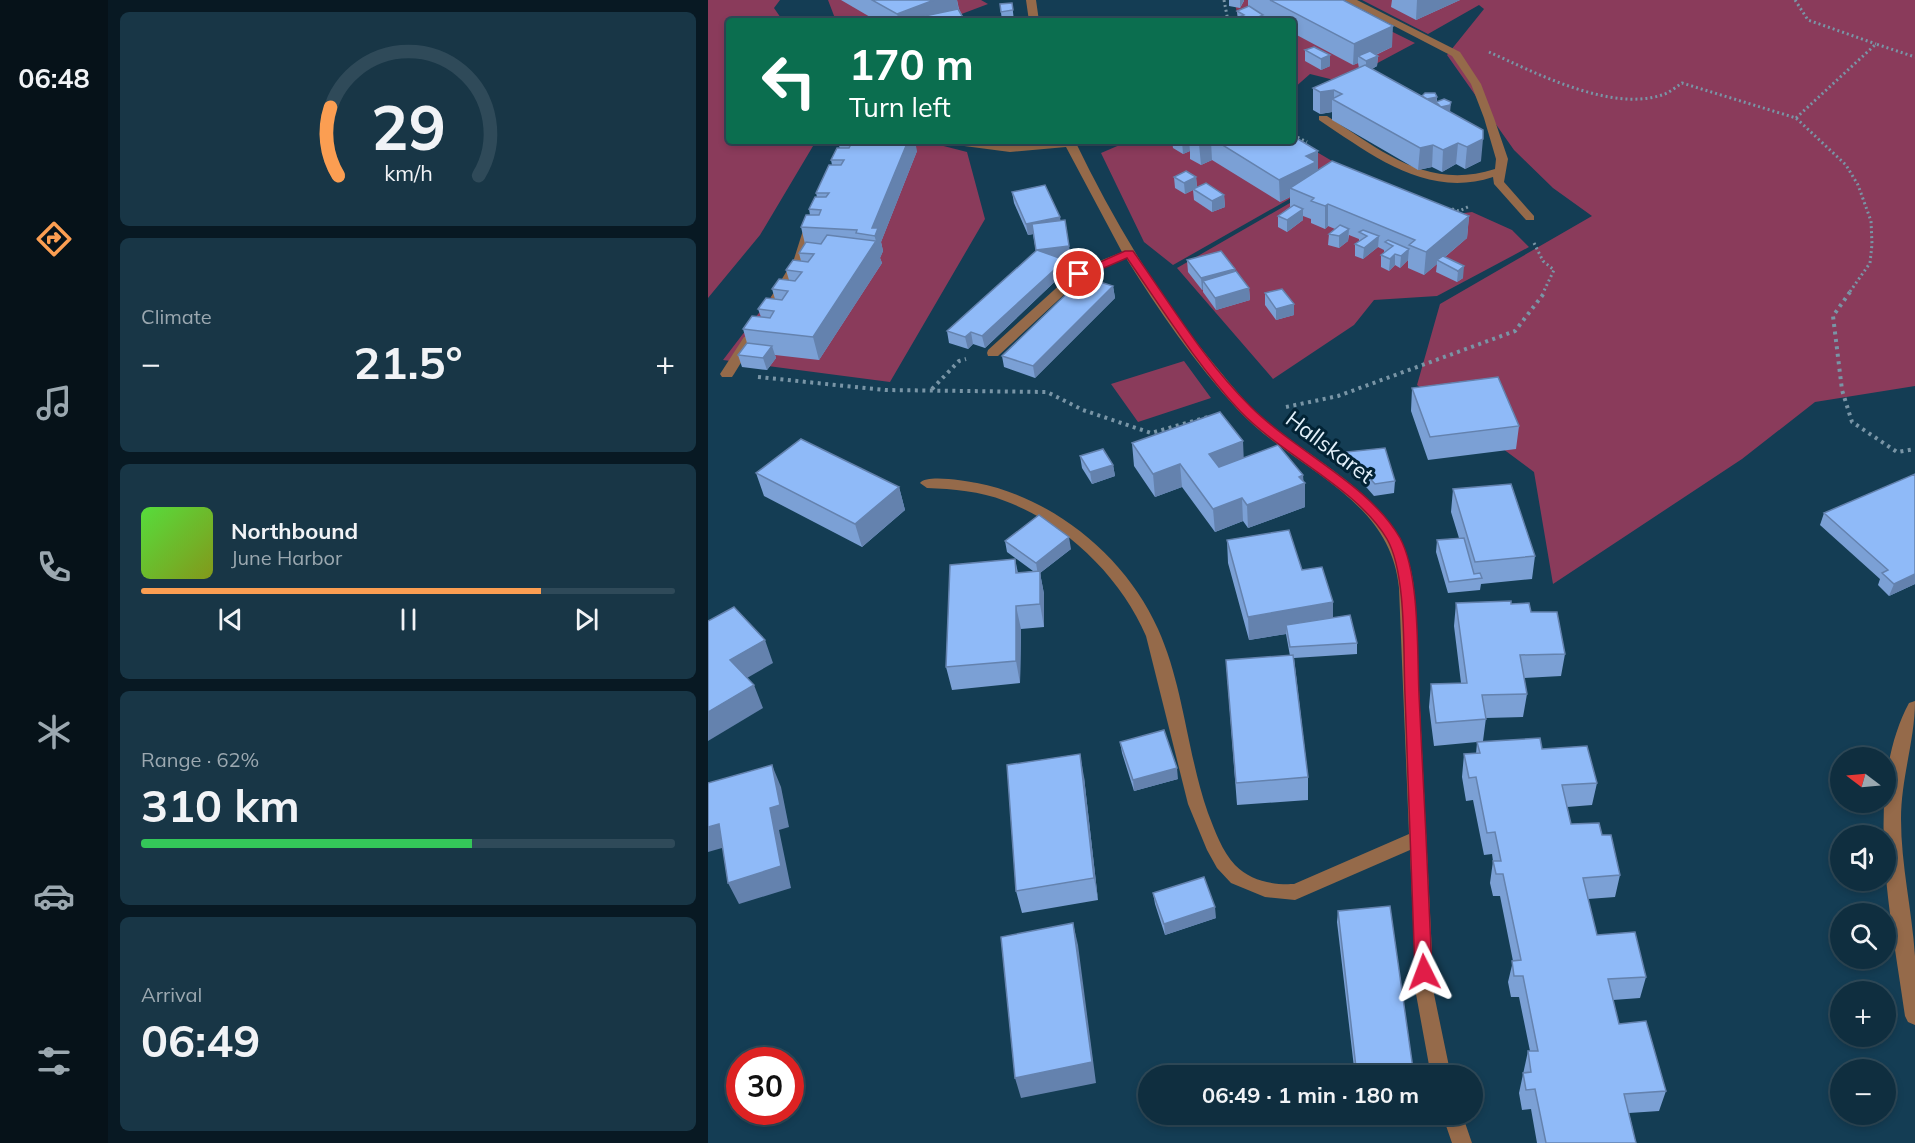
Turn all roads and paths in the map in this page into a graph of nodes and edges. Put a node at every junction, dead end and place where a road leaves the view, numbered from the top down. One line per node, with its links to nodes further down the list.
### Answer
1 (1031, 0): 5 (street)
2 (1224, 0): 6 (path)
3 (1349, 0): 15 (street)
4 (1795, 0): 7 (path)
5 (1034, 18)
6 (1227, 18)
7 (1876, 44): 9 (path); 11 (path)
8 (1488, 51): 11 (path)
9 (1915, 57)
10 (1323, 118): 15 (street)
11 (1796, 118): 25 (path)
12 (976, 144): 13 (street, Hallskaret)
13 (1049, 144)
14 (1070, 144): 18 (street, Hallskaret)
15 (1501, 171): 17 (street)
16 (816, 213): 19 (street)
17 (1530, 218): 24 (path)
18 (1129, 253): 21 (street); 24 (street, Hallskaret)
19 (769, 311)
20 (757, 329): 22 (street)
21 (993, 352): 23 (path)
22 (727, 374): 23 (path)
23 (932, 390): 24 (path)
24 (1245, 408): 28 (street, Hallskaret)
25 (1915, 449)
26 (927, 483): 28 (street)
27 (1915, 707): 29 (street)
28 (1417, 839): 30 (street, Hallskaret)
29 (1915, 1017)
30 (1439, 1065)
31 (1456, 1125): 32 (street)
32 (1462, 1143)

